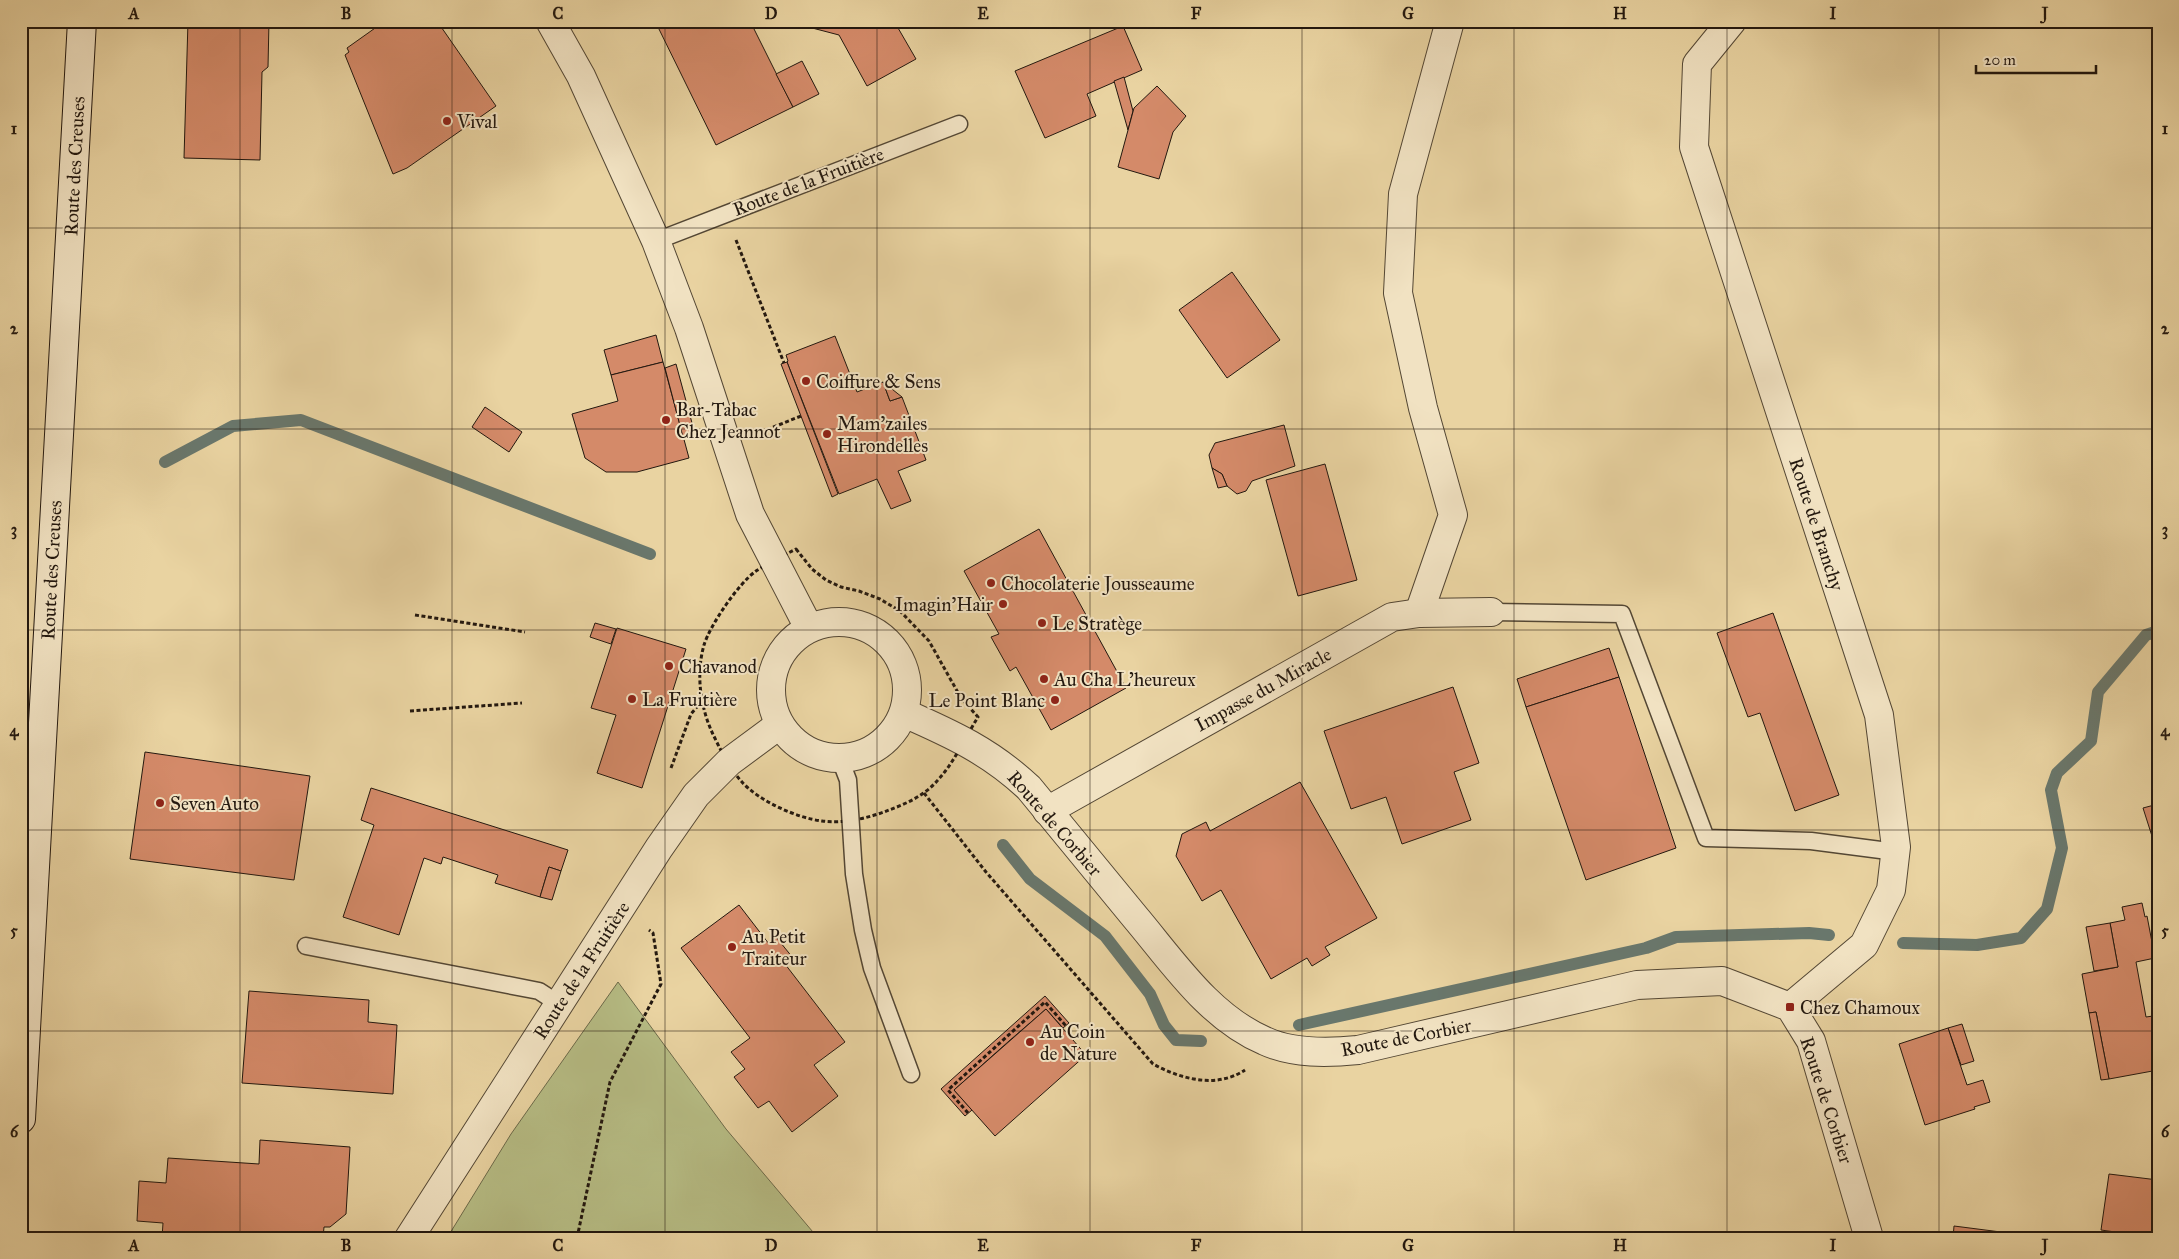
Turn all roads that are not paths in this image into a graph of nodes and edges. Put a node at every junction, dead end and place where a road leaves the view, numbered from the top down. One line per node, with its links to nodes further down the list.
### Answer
1 (82, 21): 19 (street, Route des Creuses)
2 (550, 21): 6 (street)
3 (1450, 21): 8 (street)
4 (1732, 21): 14 (street, Route de Branchy)
5 (959, 124): 6 (lane, Route de la Fruitière)
6 (656, 240): 9 (street)
7 (1491, 612): 8 (street, Impasse du Miracle); 14 (lane)
8 (1419, 613): 13 (street, Impasse du Miracle)
9 (808, 628): 10 (street); 11 (street)
10 (904, 713): 12 (street); 13 (street, Route de Corbier)
11 (779, 725): 12 (street); 16 (street, Route de la Fruitière)
12 (840, 760): 18 (lane)
13 (1047, 810): 17 (street, Route de Corbier)
14 (1896, 852): 17 (street, Route de Branchy)
15 (306, 946): 16 (lane)
16 (559, 1004): 20 (street, Route de la Fruitière)
17 (1790, 1007): 21 (street, Route de Corbier)
18 (911, 1074)
19 (21, 1119)
20 (410, 1238)
21 (1869, 1238)

